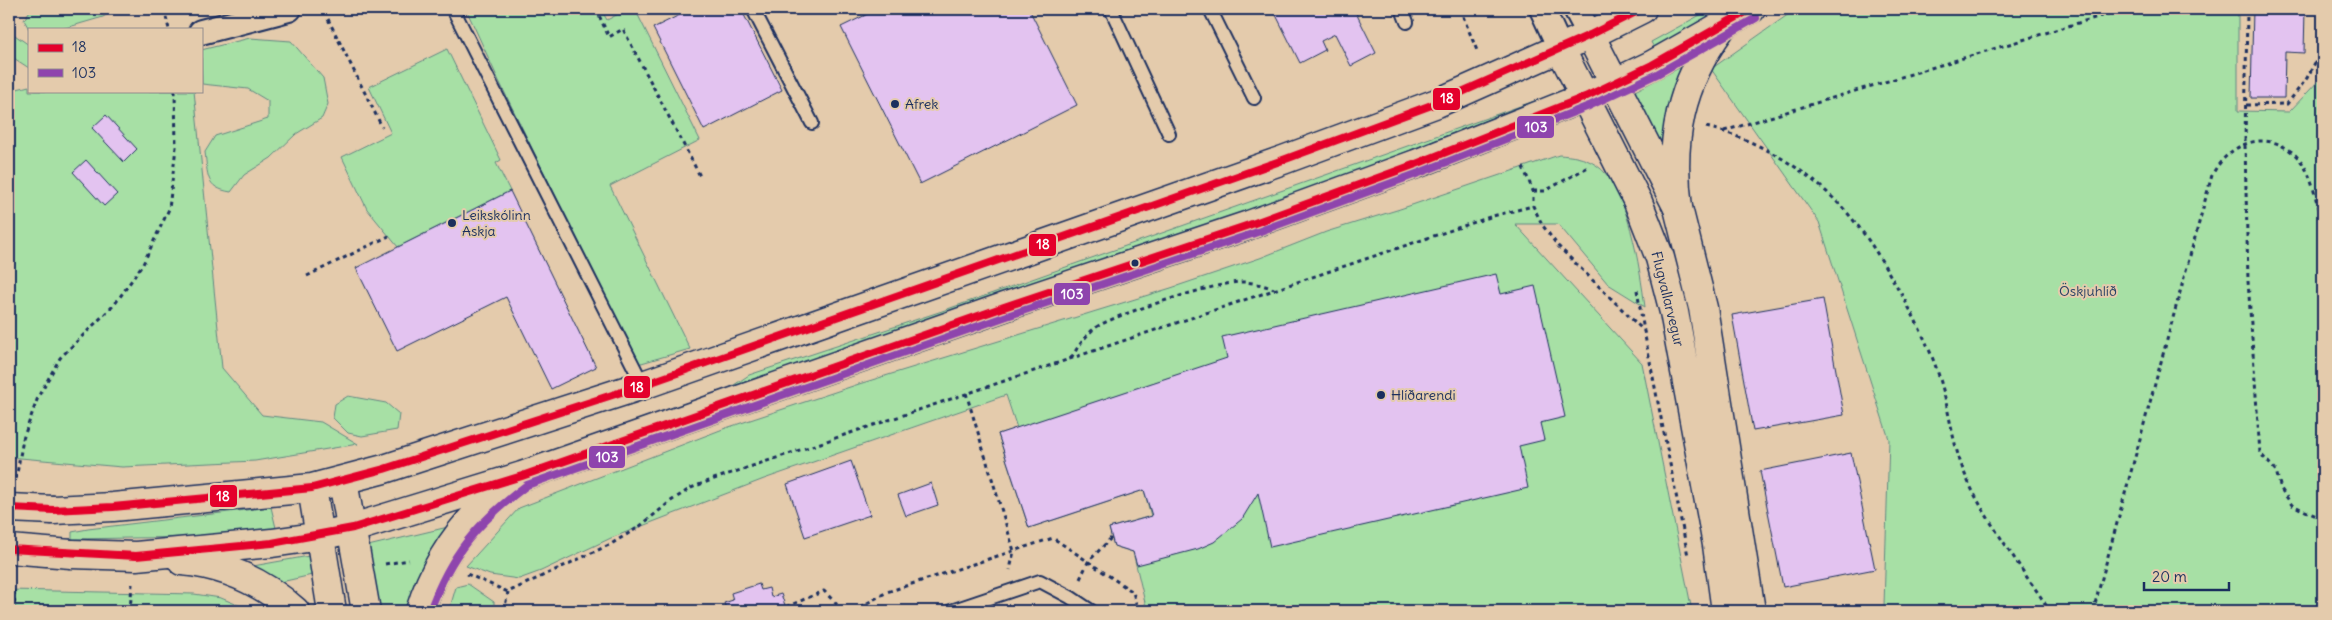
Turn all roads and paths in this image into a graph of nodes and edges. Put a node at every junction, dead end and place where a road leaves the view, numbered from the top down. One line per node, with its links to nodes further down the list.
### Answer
1 (164, 9): 19 (path)
2 (289, 9): 20 (street)
3 (453, 9): 47 (lane)
4 (596, 9): 38 (path)
5 (753, 9): 30 (lane)
6 (1111, 9): 34 (lane)
7 (1210, 9): 28 (lane)
8 (1402, 9): 17 (lane)
9 (1460, 9): 24 (path)
10 (1542, 9): 22 (street, Flugvallarvegur)
11 (1576, 9): 21 (street)
12 (1642, 9): 21 (main road)
13 (1750, 9): 18 (main road)
14 (2124, 9): 33 (path)
15 (2247, 9): 29 (path)
16 (328, 19): 32 (path)
17 (1408, 22)
18 (1724, 25): 25 (main road); 41 (main road)
19 (169, 28)
20 (202, 32)
21 (1590, 35): 22 (main road); 25 (main road)
22 (1560, 48): 27 (main road, Flugvallarvegur); 47 (main road)
23 (2323, 54): 29 (path)
24 (1481, 59)
25 (1614, 83): 27 (main road); 41 (main road)
26 (175, 92): 50 (path)
27 (1585, 97): 49 (main road); 80 (main road, Flugvallarvegur)
28 (1254, 98)
29 (2246, 105): 35 (path)
30 (812, 124)
31 (1700, 126): 33 (path)
32 (382, 128)
33 (1723, 131): 69 (path)
34 (1169, 134)
35 (2245, 144): 42 (path); 54 (path); 83 (path)
36 (1523, 166): 39 (path)
37 (1588, 166): 39 (path)
38 (701, 178)
39 (1533, 191): 40 (path)
40 (1533, 206): 45 (path); 60 (path)
41 (1678, 208): 81 (main road)
42 (2323, 229)
43 (390, 236): 44 (path)
44 (307, 276)
45 (1276, 289): 46 (path); 46 (path)
46 (1071, 358): 48 (path)
47 (643, 385): 51 (main road)
48 (966, 393): 65 (path); 66 (path)
49 (522, 476): 55 (main road); 75 (main road)
50 (16, 480)
51 (343, 481): 52 (main road); 55 (main road)
52 (312, 488): 53 (main road, bridge); 56 (main road)
53 (9, 508)
54 (2323, 519)
55 (353, 528): 56 (main road); 74 (main road)
56 (321, 536): 62 (main road); 73 (main road)
57 (1112, 537): 67 (path)
58 (9, 550): 62 (main road, bridge)
59 (415, 559): 61 (path)
60 (1689, 562)
61 (379, 565)
62 (134, 569): 71 (path); 72 (main road)
63 (464, 573): 65 (path)
64 (14, 591): 70 (path)
65 (508, 592): 76 (path)
66 (1005, 592): 67 (lane); 78 (lane)
67 (1070, 597): 79 (lane)
68 (786, 607): 77 (path)
69 (2048, 609): 82 (path)
70 (15, 611)
71 (130, 611)
72 (295, 611)
73 (332, 611)
74 (366, 611)
75 (420, 611)
76 (504, 611)
77 (843, 611)
78 (952, 611)
79 (1091, 611)
80 (1726, 611)
81 (1751, 611)
82 (2059, 611)
83 (2094, 611)

